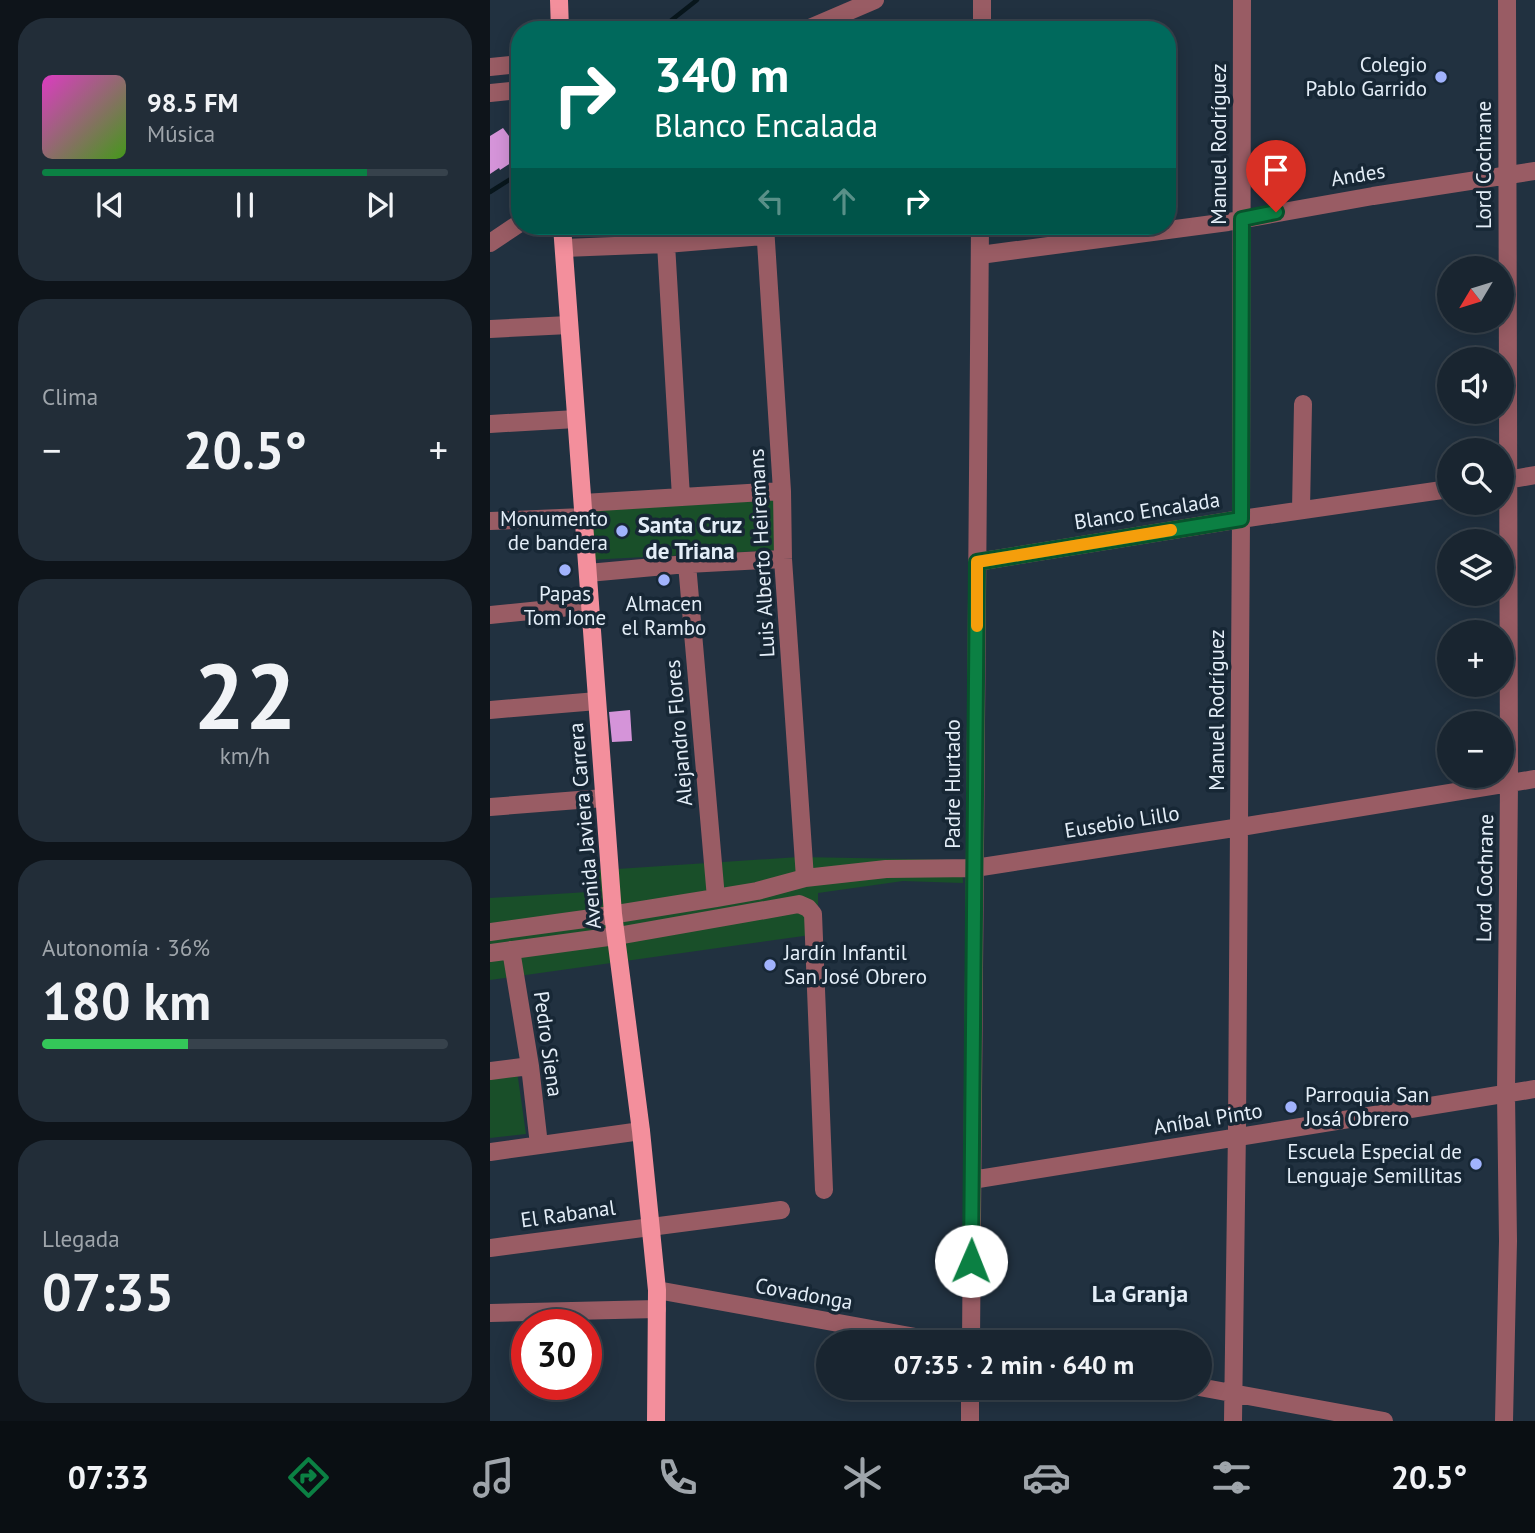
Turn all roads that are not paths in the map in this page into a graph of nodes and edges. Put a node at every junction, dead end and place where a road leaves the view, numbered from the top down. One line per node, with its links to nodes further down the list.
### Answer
1 (559, 0): 6 (main road)
2 (874, 0): 7 (street)
3 (982, 0): 8 (street)
4 (1242, 0): 15 (street, Manuel Rodríguez)
5 (1507, 0): 14 (street, Lord Cochrane)
6 (560, 21)
7 (826, 21)
8 (982, 21)
9 (511, 65): 10 (street)
10 (490, 67)
11 (511, 91): 12 (street)
12 (490, 93)
13 (1535, 171): 14 (street, Andes)
14 (1507, 175): 15 (street, Andes); 32 (street, Lord Cochrane)
15 (1242, 219): 16 (street, Andes); 41 (street, Manuel Rodríguez)
16 (1176, 228)
17 (511, 229): 23 (street)
18 (563, 235): 25 (main road, Avenida Javiera Carrera)
19 (735, 235): 24 (street)
20 (765, 235): 35 (street, Luis Alberto Heiremans)
21 (980, 235): 26 (street, Padre Hurtado)
22 (1126, 235): 26 (street, Andes)
23 (490, 243)
24 (666, 244): 25 (street); 37 (street)
25 (564, 248): 27 (main road, Avenida Javiera Carrera)
26 (980, 255): 44 (street, Padre Hurtado)
27 (569, 325): 28 (street); 30 (main road, Avenida Javiera Carrera)
28 (490, 329)
29 (1303, 404): 39 (street)
30 (576, 419): 31 (street); 38 (main road, Avenida Javiera Carrera)
31 (490, 424)
32 (1504, 438)
33 (1535, 475): 34 (street)
34 (1514, 479)
35 (782, 491): 37 (street); 43 (street, Luis Alberto Heiremans)
36 (1437, 491): 39 (street, Blanco Encalada)
37 (681, 497): 38 (street)
38 (583, 510): 42 (street); 46 (main road, Avenida Javiera Carrera)
39 (1301, 510): 41 (street, Blanco Encalada)
40 (1505, 515): 51 (street, Lord Cochrane)
41 (1241, 519): 44 (street, Blanco Encalada); 58 (street, Manuel Rodríguez)
42 (490, 521)
43 (783, 559): 45 (street); 60 (street, Luis Alberto Heiremans)
44 (977, 562): 59 (street, Padre Hurtado)
45 (687, 564): 46 (street); 62 (street, Alejandro Flores)
46 (588, 573): 47 (main road, Avenida Javiera Carrera)
47 (590, 605): 48 (street); 49 (main road, Avenida Javiera Carrera)
48 (490, 614)
49 (597, 701): 50 (street); 56 (main road, Avenida Javiera Carrera)
50 (490, 710)
51 (1508, 711)
52 (1535, 779): 53 (street, Eusebio Lillo)
53 (1514, 782)
54 (1479, 788): 58 (street, Eusebio Lillo)
55 (1509, 788): 73 (street, Lord Cochrane)
56 (604, 798): 57 (street); 64 (main road, Avenida Javiera Carrera)
57 (490, 807)
58 (1239, 828): 59 (street, Eusebio Lillo); 75 (street, Manuel Rodríguez)
59 (975, 868): 60 (street, Eusebio Lillo); 78 (street, Padre Hurtado)
60 (805, 878): 61 (street, Eusebio Lillo)
61 (757, 891): 62 (street, Eusebio Lillo); 63 (street)
62 (716, 898): 64 (street, Eusebio Lillo); 65 (street, Eusebio Lillo)
63 (757, 911): 65 (street, Eusebio Lillo); 79 (street)
64 (613, 914): 66 (street, Eusebio Lillo); 67 (main road, Avenida Javiera Carrera)
65 (669, 927): 67 (street, Eusebio Lillo)
66 (490, 932)
67 (617, 936): 68 (street, Eusebio Lillo); 74 (main road, Avenida Javiera Carrera)
68 (511, 950): 69 (street, Eusebio Lillo); 70 (street, Pedro Siena)
69 (490, 953)
70 (530, 1066): 71 (street); 76 (street, Pedro Siena)
71 (490, 1071)
72 (1535, 1089): 73 (street, Aníbal Pinto)
73 (1506, 1094): 75 (street, Aníbal Pinto); 95 (street, Lord Cochrane)
74 (641, 1131): 76 (street); 81 (main road, Avenida Javiera Carrera)
75 (1237, 1138): 78 (street, Aníbal Pinto); 89 (street, Manuel Rodríguez)
76 (539, 1145): 77 (street)
77 (490, 1152)
78 (972, 1180): 87 (street, Padre Hurtado)
79 (824, 1190)
80 (782, 1210): 81 (street, El Rabanal)
81 (651, 1226): 82 (street, El Rabanal); 83 (main road, Avenida Javiera Carrera)
82 (490, 1248)
83 (657, 1290): 84 (main road, Avenida Javiera Carrera); 86 (street, Covadonga)
84 (657, 1309): 85 (street); 91 (main road, Avenida Javiera Carrera)
85 (490, 1312)
86 (877, 1330)
87 (971, 1330)
88 (1212, 1389): 89 (street)
89 (1233, 1393): 93 (street, Manuel Rodríguez); 94 (street)
90 (970, 1400): 92 (street)
91 (656, 1421)
92 (970, 1421)
93 (1233, 1421)
94 (1384, 1421)
95 (1504, 1421)

